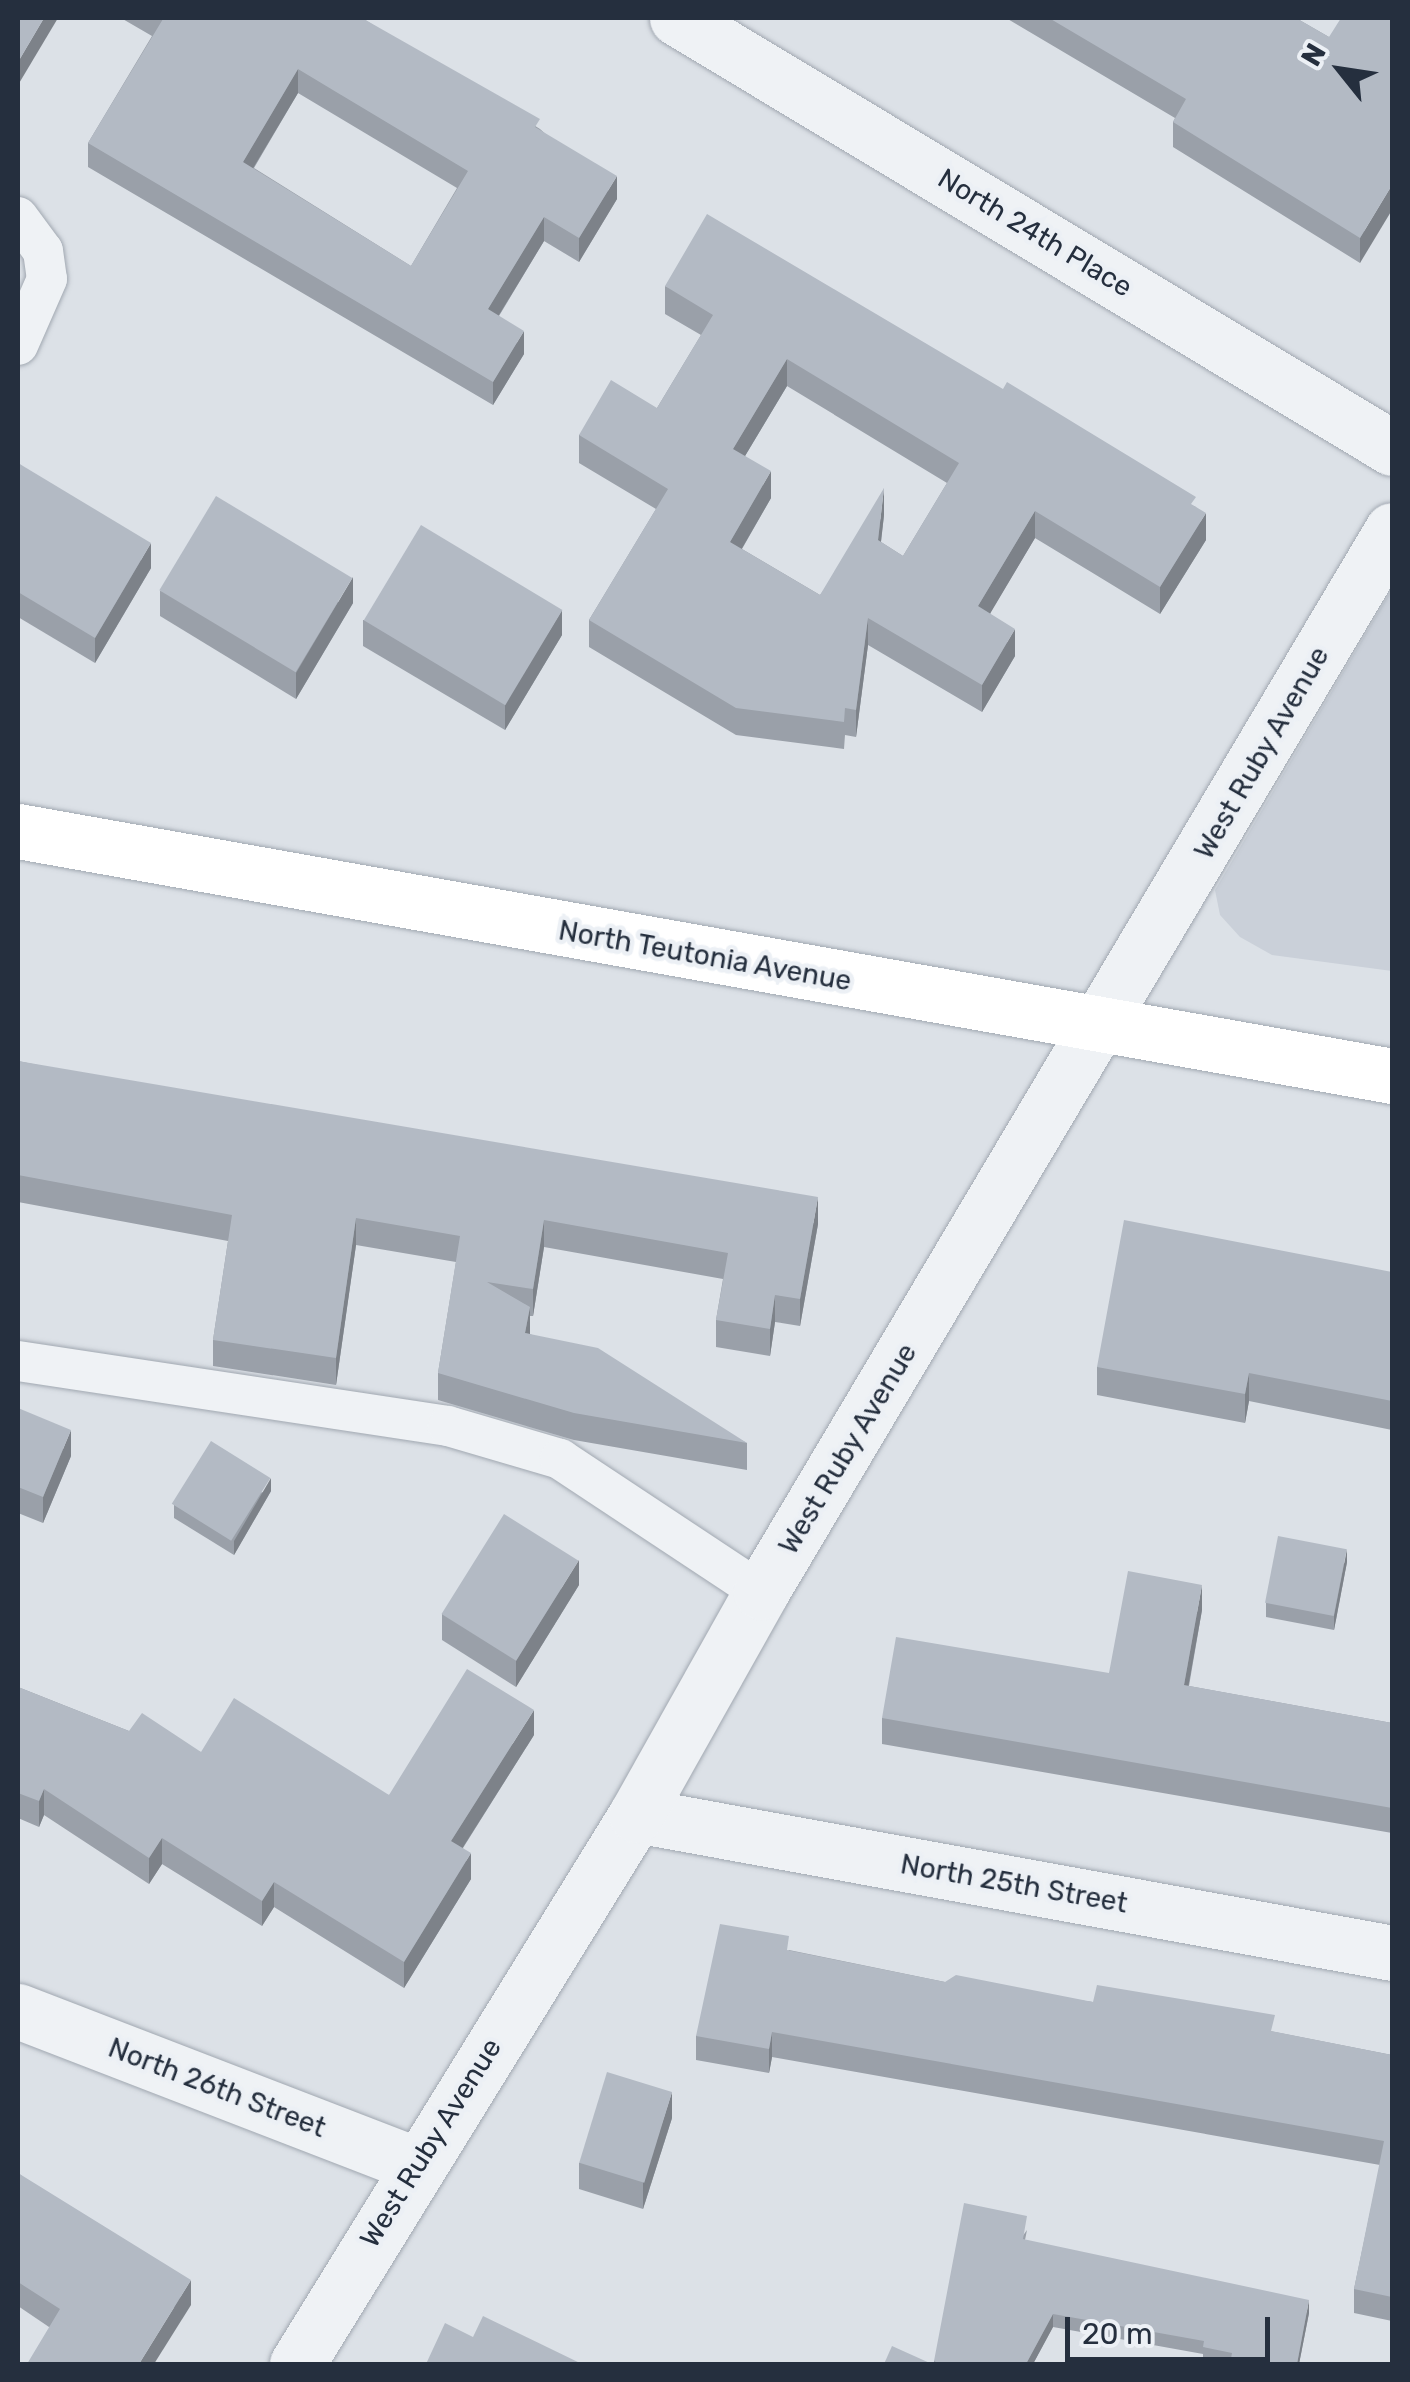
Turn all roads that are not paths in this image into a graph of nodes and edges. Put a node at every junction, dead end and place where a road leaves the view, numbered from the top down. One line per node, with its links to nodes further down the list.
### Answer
1 (677, 18): 4 (street, North 24th Place)
2 (18, 217): 3 (lane)
3 (18, 345)
4 (1392, 448)
5 (1392, 530): 7 (street, West Ruby Avenue)
6 (18, 831): 7 (main road, North Teutonia Avenue)
7 (1100, 1028): 8 (main road, North Teutonia Avenue); 10 (street, West Ruby Avenue)
8 (1392, 1076)
9 (18, 1361): 10 (lane)
10 (761, 1592): 11 (street, West Ruby Avenue)
11 (636, 1815): 12 (street, North 25th Street); 14 (street, West Ruby Avenue)
12 (1392, 1953)
13 (18, 2011): 14 (street, North 26th Street)
14 (417, 2164): 15 (street, West Ruby Avenue)
15 (297, 2364)

